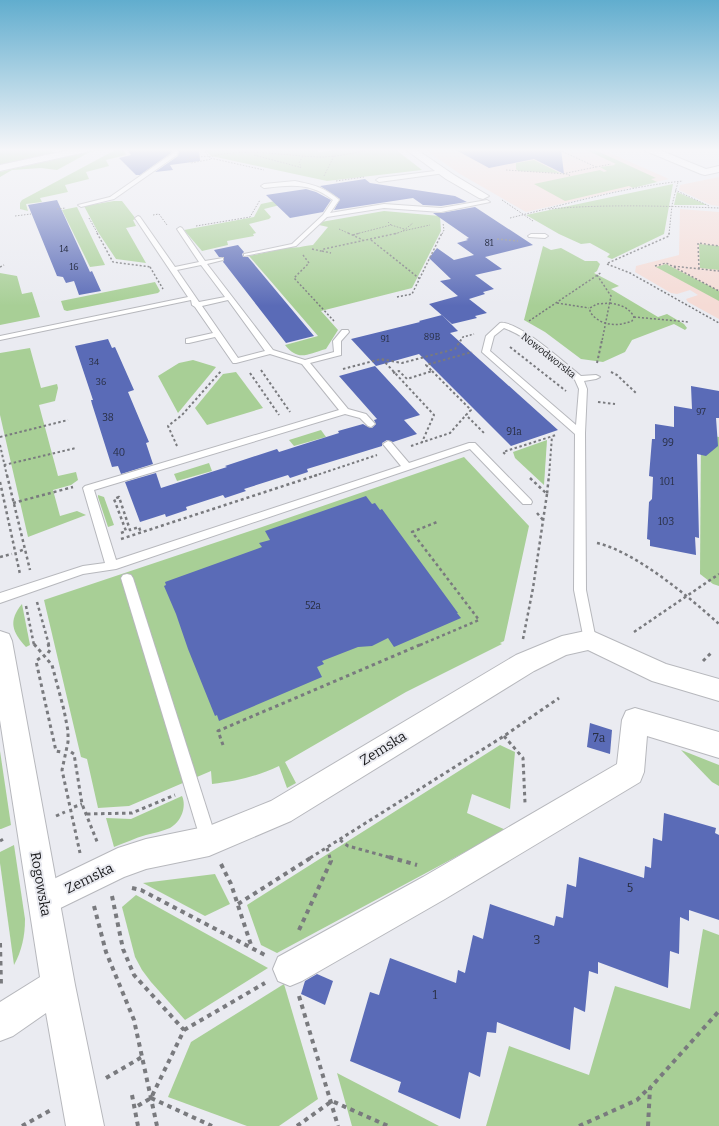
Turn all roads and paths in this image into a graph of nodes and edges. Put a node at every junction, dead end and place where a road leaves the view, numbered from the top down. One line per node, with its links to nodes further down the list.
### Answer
1 (97, 202): 8 (lane)
2 (259, 202): 23 (path)
3 (335, 202): 15 (lane)
4 (475, 202): 15 (lane)
5 (578, 202): 12 (path)
6 (673, 202): 9 (path)
7 (701, 202): 10 (path)
8 (82, 205): 45 (path)
9 (672, 205): 10 (path); 12 (path); 60 (path)
10 (711, 206): 11 (path)
11 (719, 208)
12 (546, 209): 17 (path)
13 (31, 214): 14 (path)
14 (15, 216)
15 (325, 216): 20 (lane)
16 (138, 218): 45 (lane)
17 (510, 218)
18 (386, 219): 22 (path)
19 (417, 219): 24 (path)
20 (319, 220): 25 (path); 32 (lane)
21 (442, 221): 50 (path)
22 (391, 225): 24 (path); 25 (path)
23 (180, 229): 40 (lane)
24 (404, 229): 28 (path)
25 (352, 235): 30 (path)
26 (531, 236): 27 (lane)
27 (545, 236)
28 (371, 239): 30 (path); 37 (path)
29 (498, 239): 31 (path)
30 (364, 241): 34 (path)
31 (522, 241)
32 (296, 246): 34 (path); 36 (lane); 63 (path)
33 (719, 246): 46 (path)
34 (321, 251): 35 (path)
35 (331, 253)
36 (246, 254)
37 (394, 258): 39 (path); 50 (path)
38 (221, 259): 40 (lane)
39 (388, 259)
40 (203, 263): 45 (lane); 52 (lane)
41 (0, 265): 42 (path)
42 (4, 265)
43 (655, 266): 44 (path)
44 (672, 266): 46 (path); 51 (path)
45 (174, 269): 54 (lane)
46 (699, 269): 47 (path)
47 (719, 271)
48 (602, 272): 49 (path)
49 (597, 275): 55 (path); 56 (path)
50 (420, 279): 53 (path)
51 (719, 290)
52 (229, 298): 54 (lane); 70 (lane)
53 (397, 298)
54 (194, 301): 65 (lane); 68 (lane)
55 (556, 303): 57 (path); 62 (path)
56 (610, 303): 57 (path); 58 (path); 61 (path)
57 (589, 308): 61 (path)
58 (634, 317): 59 (path); 61 (path)
59 (689, 322)
60 (719, 323)
61 (606, 324): 76 (path)
62 (516, 330): 64 (lane, Nowodworska); 82 (lane, Nowodworska)
63 (345, 332): 75 (lane)
64 (492, 332): 71 (lane); 84 (path)
65 (217, 334): 66 (lane); 73 (lane)
66 (203, 337): 69 (lane); 101 (path)
67 (463, 337): 74 (path)
68 (0, 338)
69 (189, 341)
70 (270, 352): 72 (lane); 75 (lane)
71 (486, 352): 77 (path); 91 (lane)
72 (251, 356): 73 (lane); 89 (path)
73 (241, 359): 90 (path)
74 (381, 359): 79 (path); 80 (path)
75 (305, 362): 80 (lane)
76 (597, 364)
77 (432, 371): 79 (path); 86 (path)
78 (610, 371): 83 (path)
79 (393, 373): 95 (path)
80 (316, 376): 85 (lane)
81 (596, 377): 82 (lane)
82 (579, 379): 84 (lane, Nowodworska)
83 (637, 394)
84 (583, 400): 91 (lane, Nowodworska)
85 (345, 411): 88 (lane); 89 (lane)
86 (466, 415): 92 (path); 95 (path)
87 (68, 420): 93 (path)
88 (371, 424)
89 (299, 425): 90 (lane)
90 (289, 428): 101 (lane)
91 (578, 430): 94 (path); 114 (lane, Nowodworska)
92 (486, 435)
93 (0, 436)
94 (552, 436): 100 (path); 107 (path)
95 (422, 442): 98 (path)
96 (0, 444): 102 (path)
97 (76, 448): 102 (path)
98 (391, 448): 103 (lane)
99 (378, 455): 112 (path)
100 (509, 458)
101 (184, 460): 119 (lane)
102 (4, 465): 109 (path)
103 (406, 467): 108 (lane); 119 (lane)
104 (526, 474): 107 (path)
105 (0, 482): 122 (path)
106 (74, 486): 109 (path)
107 (547, 494): 134 (path)
108 (527, 502)
109 (13, 503): 115 (path)
110 (437, 522): 138 (path)
111 (120, 533): 112 (path)
112 (141, 533): 113 (path)
113 (120, 539)
114 (581, 540): 125 (path); 130 (lane, Nowodworska)
115 (25, 549): 116 (path); 120 (path)
116 (20, 551)
117 (12, 554): 118 (path)
118 (0, 557)
119 (112, 566): 126 (lane)
120 (30, 571)
121 (719, 574): 125 (path)
122 (21, 578)
123 (127, 578): 142 (lane)
124 (36, 594): 132 (path)
125 (688, 595): 128 (path); 129 (path)
126 (0, 598)
127 (25, 600): 151 (path)
128 (719, 624)
129 (634, 632)
130 (590, 640): 134 (street, Zemska); 135 (street)
131 (0, 641): 155 (street, Rogowska)
132 (48, 652)
133 (40, 658): 140 (path)
134 (525, 663): 148 (street, Zemska)
135 (719, 690)
136 (559, 698): 137 (path)
137 (504, 736): 146 (path); 147 (path)
138 (223, 745)
139 (719, 745): 146 (street)
140 (61, 752)
141 (70, 752): 143 (path)
142 (192, 788): 145 (path); 148 (lane)
143 (82, 804): 144 (path); 145 (path)
144 (74, 807)
145 (87, 814): 149 (path)
146 (526, 833): 153 (street)
147 (340, 840): 150 (path); 153 (path)
148 (209, 841): 155 (street, Zemska); 157 (path)
149 (99, 847)
150 (327, 848): 157 (path); 160 (path)
151 (81, 857)
152 (128, 888): 159 (path)
153 (434, 888): 160 (street)
154 (111, 893): 164 (path)
155 (44, 900): 161 (street, Rogowska)
156 (93, 902): 167 (path)
157 (238, 904): 159 (path)
158 (0, 942): 162 (path)
159 (252, 948): 160 (path)
160 (290, 969): 164 (path); 168 (path)
161 (58, 985): 162 (street); 172 (street, Rogowska)
162 (1, 1007)
163 (719, 1011): 165 (path)
164 (184, 1030): 167 (path)
165 (650, 1088): 179 (path); 180 (path)
166 (132, 1094): 169 (path)
167 (151, 1098): 169 (path); 174 (path); 175 (path)
168 (332, 1101): 176 (path); 177 (path); 178 (path)
169 (134, 1108): 173 (path)
170 (38, 1117): 171 (path)
171 (22, 1126)
172 (85, 1126)
173 (138, 1126)
174 (157, 1126)
175 (212, 1126)
176 (297, 1126)
177 (338, 1126)
178 (388, 1126)
179 (579, 1126)
180 (648, 1126)

